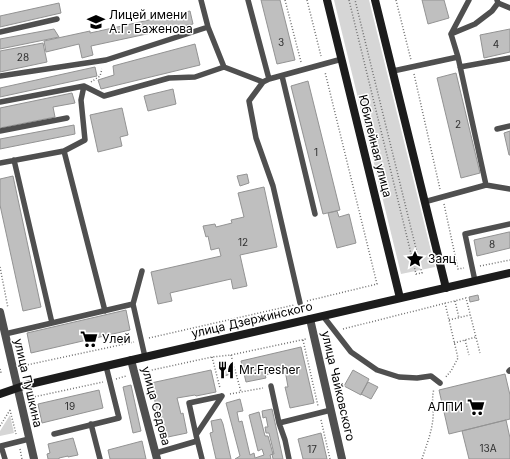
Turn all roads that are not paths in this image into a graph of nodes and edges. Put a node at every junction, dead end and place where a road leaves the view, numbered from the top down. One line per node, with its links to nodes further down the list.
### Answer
1 (201, 0): 9 (lane)
2 (248, 0): 20 (lane)
3 (327, 0): 14 (main road, Юбилейная улица)
4 (376, 0): 17 (main road)
5 (469, 0): 11 (lane)
6 (498, 2): 7 (lane); 11 (lane)
7 (510, 8)
8 (58, 19): 10 (lane)
9 (208, 27): 15 (lane); 18 (lane)
10 (0, 32)
11 (451, 34): 12 (lane)
12 (458, 57): 16 (lane); 17 (lane)
13 (510, 58): 16 (lane)
14 (342, 59): 19 (lane); 40 (main road, Юбилейная улица)
15 (224, 67): 21 (lane); 22 (lane)
16 (460, 67): 31 (lane)
17 (393, 71): 33 (main road)
18 (0, 76)
19 (282, 76): 20 (lane); 34 (lane)
20 (269, 79): 21 (lane)
21 (263, 82): 41 (lane)
22 (84, 86): 23 (lane); 28 (lane)
23 (0, 102)
24 (67, 118): 27 (lane)
25 (510, 126): 26 (lane)
26 (496, 129)
27 (0, 131)
28 (64, 151): 29 (lane); 43 (lane)
29 (14, 160): 30 (lane); 47 (lane)
30 (0, 163)
31 (486, 184): 32 (lane); 33 (lane)
32 (510, 189)
33 (424, 202): 39 (main road)
34 (315, 214)
35 (510, 224): 38 (lane)
36 (142, 271): 42 (lane)
37 (510, 273): 38 (main road, улица Дзержинского)
38 (475, 281): 39 (main road, улица Дзержинского)
39 (446, 288): 40 (main road, улица Дзержинского)
40 (400, 298): 45 (main road, улица Дзержинского)
41 (300, 303)
42 (133, 304): 43 (lane); 49 (lane)
43 (105, 311): 47 (lane)
44 (0, 312): 48 (street, улица Пушкина)
45 (323, 316): 46 (main road, улица Дзержинского); 52 (lane)
46 (310, 319): 49 (main road, улица Дзержинского); 56 (street, улица Чайковского)
47 (52, 323): 48 (lane)
48 (5, 334): 54 (street, улица Пушкина)
49 (146, 357): 50 (main road, улица Дзержинского)
50 (131, 360): 51 (main road, улица Дзержинского); 62 (street, улица Седова)
51 (106, 366): 54 (main road, улица Дзержинского); 58 (lane)
52 (440, 383)
53 (271, 386): 57 (lane)
54 (17, 388): 55 (main road, улица Дзержинского); 61 (street, улица Пушкина)
55 (0, 394)
56 (331, 410): 57 (lane); 68 (street, улица Чайковского)
57 (279, 423): 67 (lane)
58 (91, 424): 59 (lane); 65 (lane)
59 (54, 434)
60 (197, 438): 60 (lane); 62 (lane); 66 (lane)
61 (29, 439): 63 (lane); 64 (street, улица Пушкина)
62 (157, 456)
63 (5, 459)
64 (34, 459)
65 (100, 459)
66 (202, 459)
67 (289, 459)
68 (342, 459)

